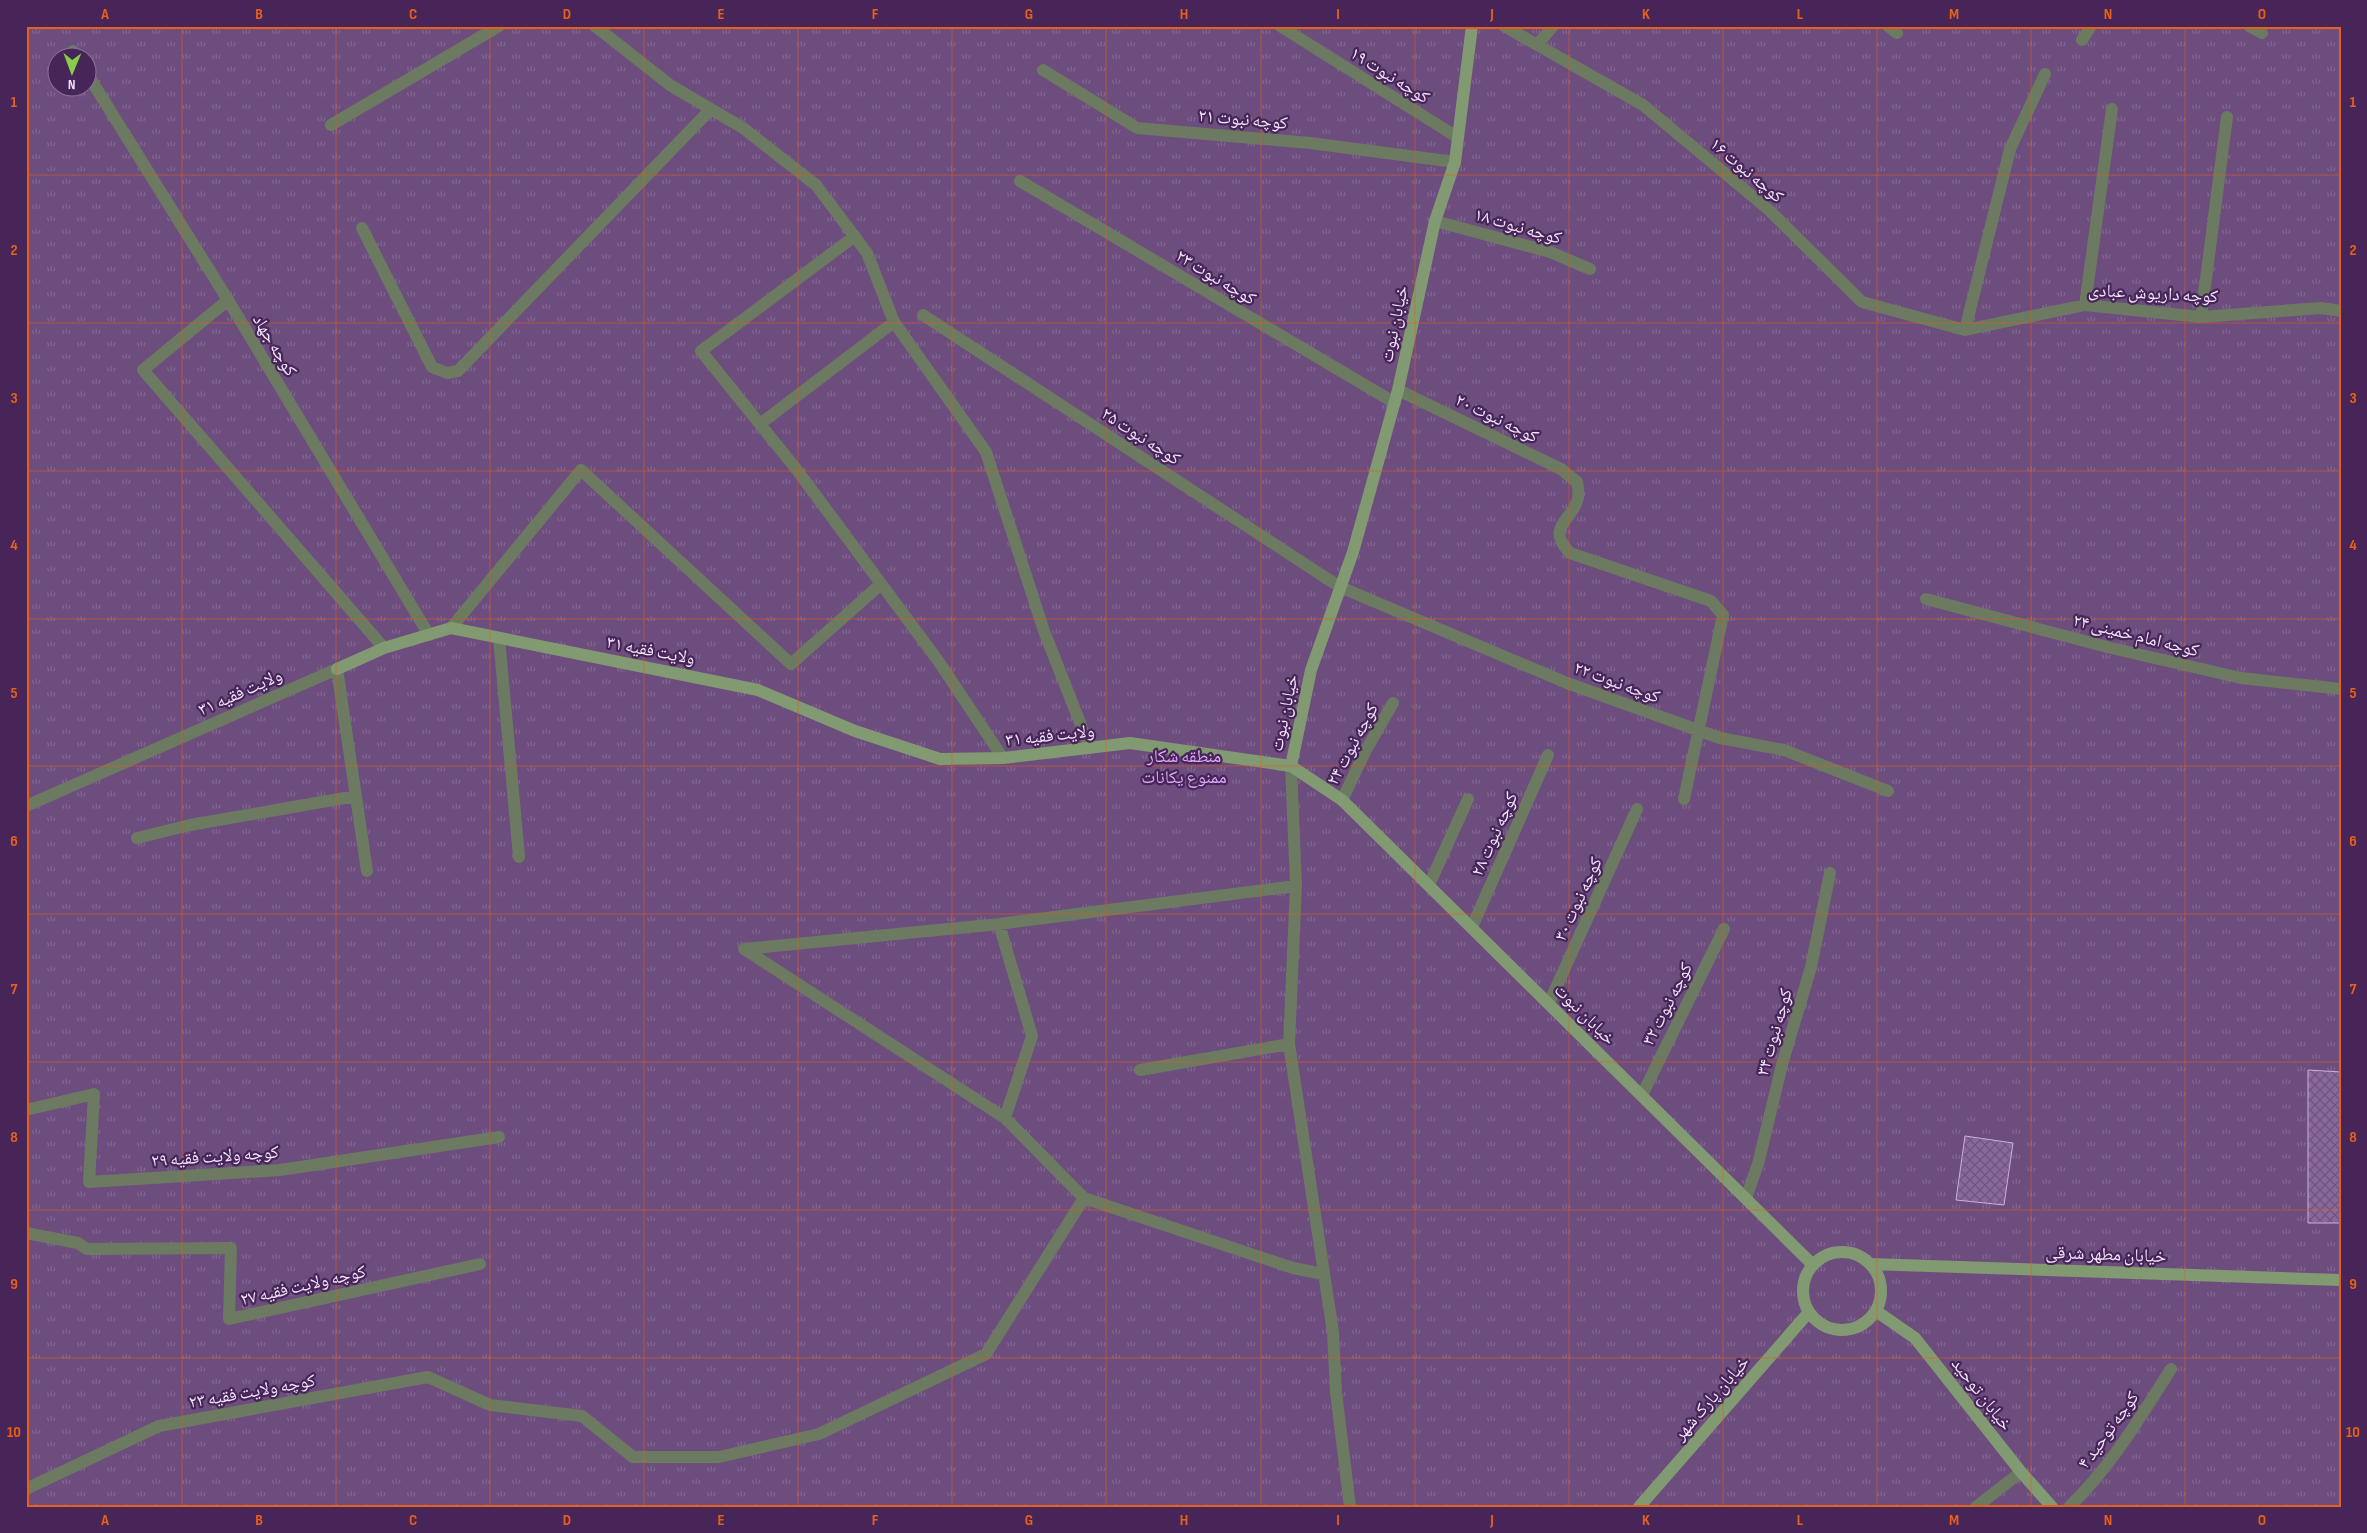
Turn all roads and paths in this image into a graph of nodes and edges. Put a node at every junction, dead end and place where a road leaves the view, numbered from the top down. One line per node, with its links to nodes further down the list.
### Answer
1 (499, 26): 18 (street)
2 (595, 26): 15 (street)
3 (1280, 26): 19 (street, کوچه نبوت ۱۹)
4 (1472, 26): 19 (street, خیابان نبوت)
5 (1504, 26): 11 (street, کوچه نبوت ۱۶)
6 (1553, 26): 11 (street)
7 (2091, 26): 10 (street)
8 (2249, 26): 9 (street)
9 (2262, 33)
10 (2082, 40)
11 (1537, 45): 32 (street, کوچه نبوت ۱۶)
12 (1043, 70): 20 (street, کوچه نبوت ۲۱)
13 (2046, 74): 32 (street)
14 (98, 91): 26 (street, کوچه جهاد)
15 (711, 109): 23 (street); 24 (street)
16 (2112, 109): 27 (street)
17 (2227, 117): 30 (street)
18 (332, 125)
19 (1457, 137): 20 (street, خیابان نبوت)
20 (1455, 162): 22 (street, خیابان نبوت)
21 (1020, 181): 34 (street, کوچه نبوت ۲۳)
22 (1434, 221): 25 (street, کوچه نبوت ۱۸); 33 (street, خیابان نبوت)
23 (362, 228)
24 (855, 236): 31 (street); 35 (street)
25 (1590, 269)
26 (228, 300): 40 (street, کوچه جهاد); 42 (street)
27 (2085, 305): 30 (street, کوچه داریوش عبادی); 32 (street, کوچه داریوش عبادی)
28 (2341, 311): 30 (street, کوچه داریوش عبادی)
29 (923, 315): 37 (street, کوچه نبوت ۲۵)
30 (2201, 317)
31 (894, 322): 35 (street); 47 (street)
32 (1965, 330)
33 (1398, 390): 34 (street, خیابان نبوت); 46 (street, کوچه نبوت ۲۰)
34 (1395, 403): 37 (street, خیابان نبوت)
35 (760, 424): 36 (street)
36 (882, 584): 39 (street); 49 (street)
37 (1340, 587): 46 (street, کوچه نبوت ۲۲); 50 (street, خیابان نبوت)
38 (1926, 599): 44 (street, کوچه امام خمینی ۲۴)
39 (451, 628): 40 (street, ولایت فقیه ۳۱); 41 (street, ولایت فقیه ۳۱)
40 (429, 634): 42 (street, ولایت فقیه ۳۱)
41 (499, 638): 49 (street, ولایت فقیه ۳۱); 59 (street)
42 (384, 648): 43 (street, ولایت فقیه ۳۱)
43 (337, 668): 52 (street); 56 (street, ولایت فقیه ۳۱)
44 (2341, 689)
45 (1393, 703): 55 (street, کوچه نبوت ۲۴)
46 (1699, 730): 51 (street, کوچه نبوت ۲۲); 54 (street)
47 (1090, 748): 49 (street, ولایت فقیه ۳۱); 50 (street, ولایت فقیه ۳۱)
48 (1548, 756): 65 (street, کوچه نبوت ۲۸)
49 (1003, 758)
50 (1291, 766): 55 (street, خیابان نبوت); 63 (street)
51 (1888, 790)
52 (356, 796): 58 (street); 60 (street)
53 (1468, 799): 62 (street)
54 (1684, 799)
55 (1342, 800): 62 (street, خیابان نبوت)
56 (26, 806)
57 (1636, 809): 67 (street, کوچه نبوت ۳۰)
58 (137, 838)
59 (519, 858)
60 (367, 871)
61 (1830, 873): 75 (street, کوچه نبوت ۳۴)
62 (1429, 885): 65 (street, خیابان نبوت)
63 (1296, 886): 64 (street); 68 (street)
64 (999, 924): 72 (street); 72 (street)
65 (1472, 927): 67 (street, خیابان نبوت)
66 (1724, 929): 70 (street, کوچه نبوت ۳۲)
67 (1549, 1003): 70 (street, خیابان نبوت)
68 (1289, 1044): 69 (street); 80 (street)
69 (1140, 1070)
70 (1642, 1095): 75 (street, خیابان نبوت)
71 (26, 1110): 73 (street, کوچه ولایت فقیه ۲۹)
72 (1004, 1118): 74 (street)
73 (499, 1137)
74 (1084, 1198): 80 (street); 86 (street, کوچه ولایت فقیه ۲۳)
75 (1746, 1198): 79 (street, خیابان نبوت)
76 (26, 1233): 77 (street, کوچه ولایت فقیه ۲۷)
77 (480, 1264)
78 (1870, 1264): 79 (street); 81 (street, خیابان مطهر شرقی); 82 (street)
79 (1813, 1265): 83 (street)
80 (1323, 1274): 87 (street)
81 (2341, 1280)
82 (1876, 1311): 83 (street); 85 (street, خیابان توحید)
83 (1809, 1312): 88 (street, خیابان پارک شهر)
84 (2171, 1369): 91 (street, کوچه توحید ۴)
85 (2020, 1472): 89 (street); 90 (street, خیابان توحید)
86 (26, 1489)
87 (1350, 1507)
88 (1639, 1507)
89 (1976, 1507)
90 (2052, 1507)
91 (2069, 1507)

